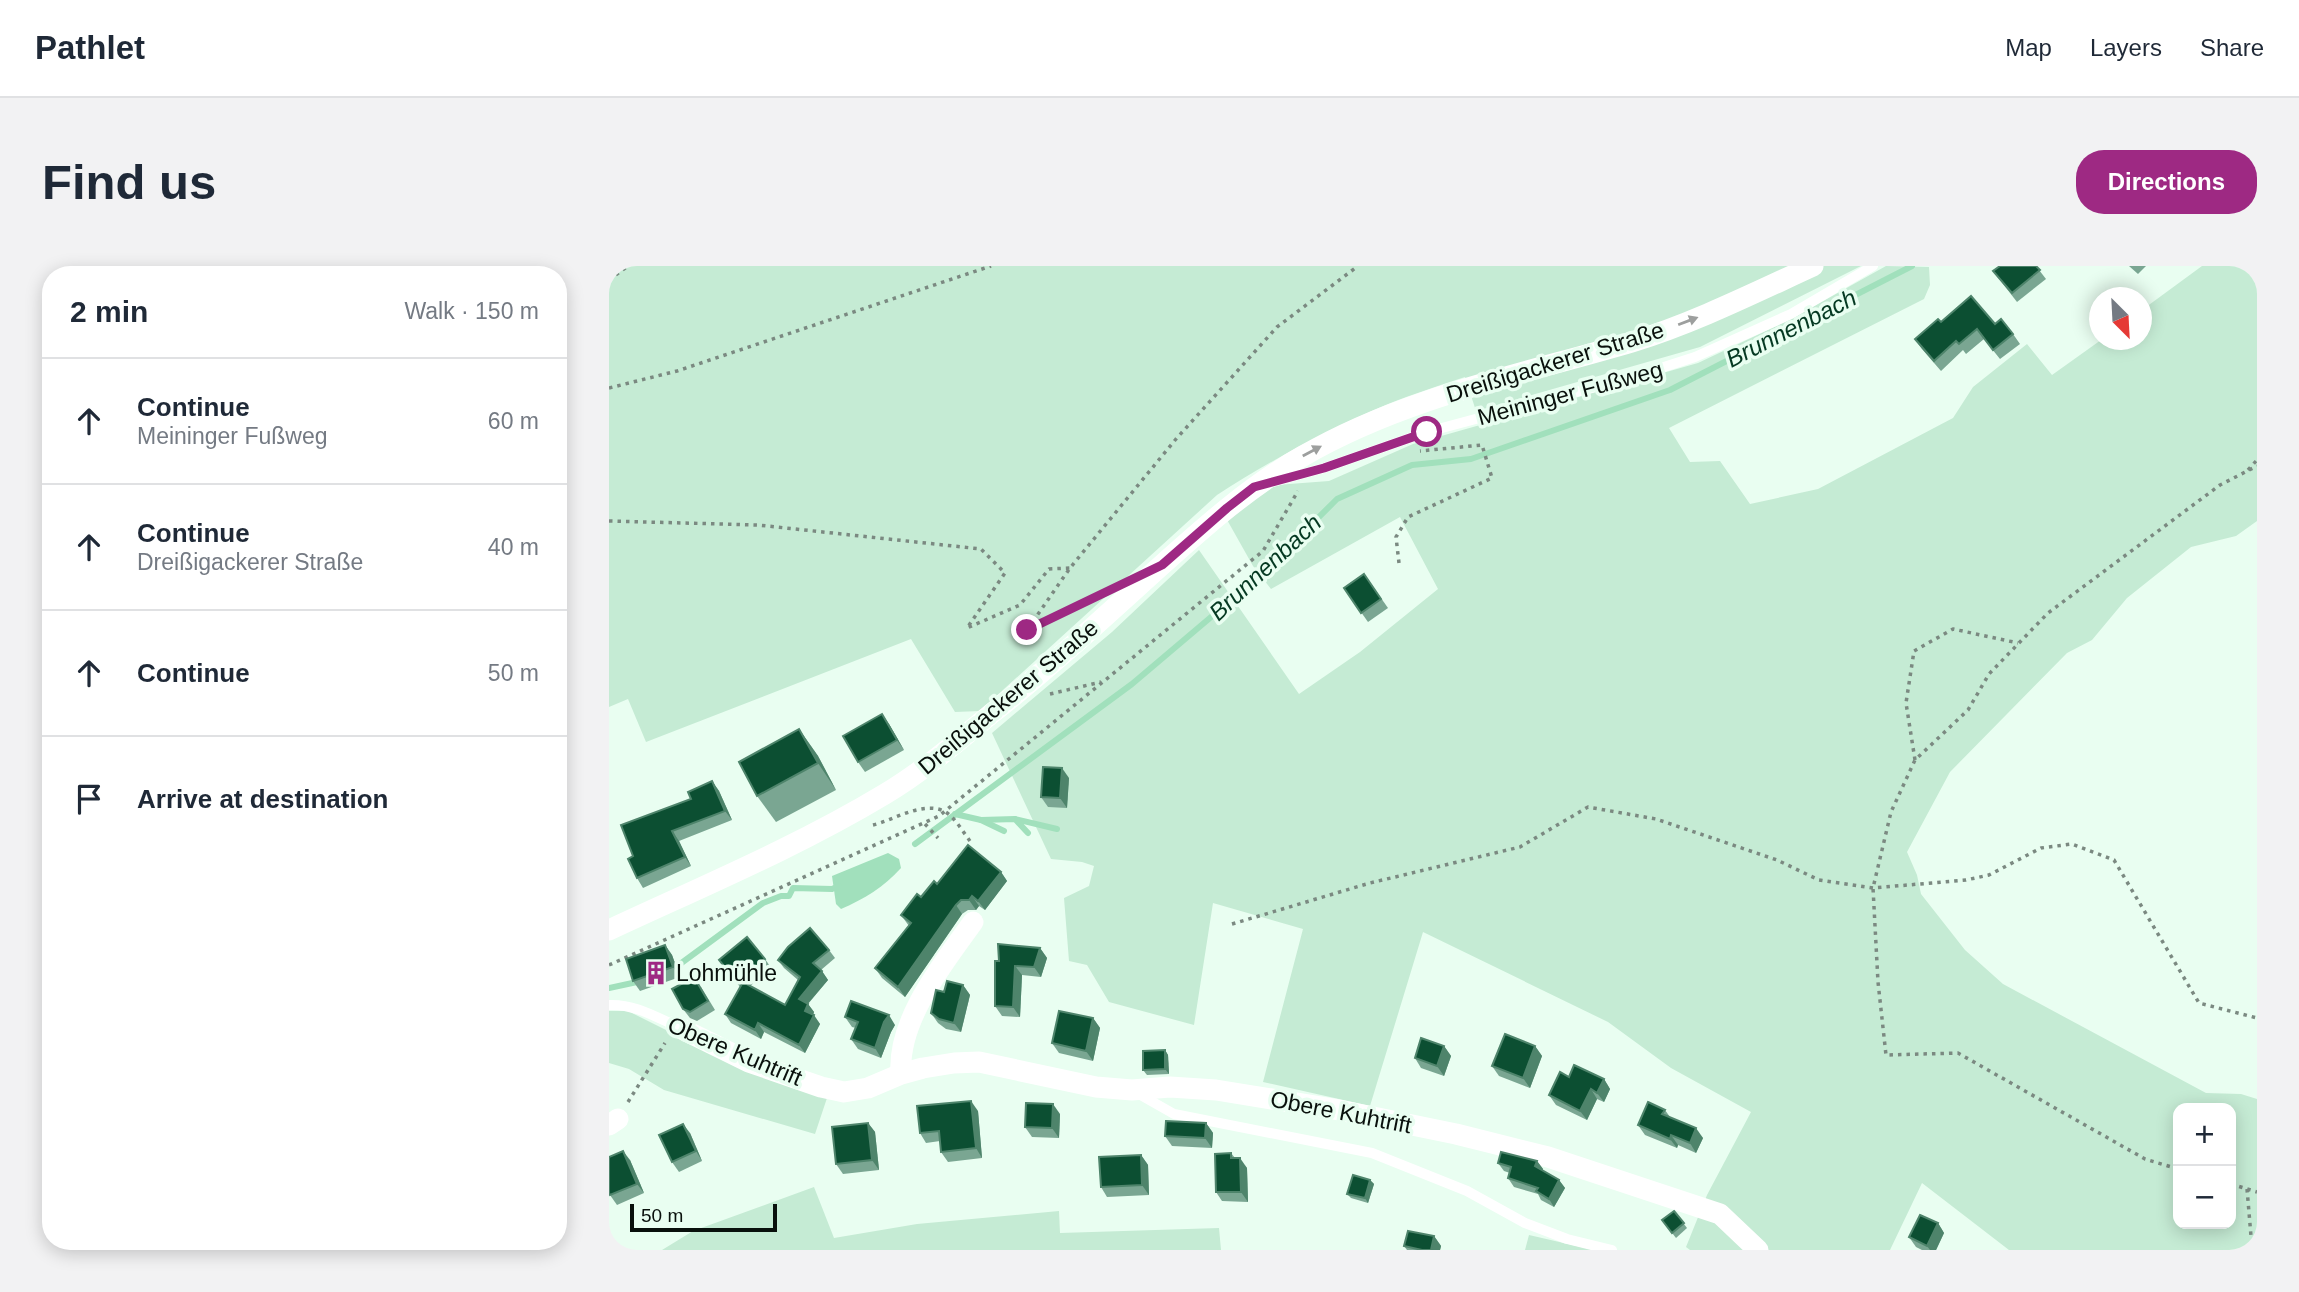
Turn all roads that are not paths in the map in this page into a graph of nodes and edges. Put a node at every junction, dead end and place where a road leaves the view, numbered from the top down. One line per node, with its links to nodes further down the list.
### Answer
1 (1812, 266): 3 (street, Dreißigackerer Straße, one-way to 1)
2 (1873, 266): 3 (lane, Meininger Fußweg)
3 (1254, 487): 5 (street, Dreißigackerer Straße)
4 (973, 922): 8 (street)
5 (609, 930)
6 (609, 1005): 7 (lane, Obere Kuhtrift)
7 (676, 1026): 8 (street, Obere Kuhtrift)
8 (901, 1074): 9 (street, Obere Kuhtrift)
9 (1132, 1090): 10 (lane); 11 (street, Obere Kuhtrift)
10 (1612, 1250)
11 (1758, 1250)

